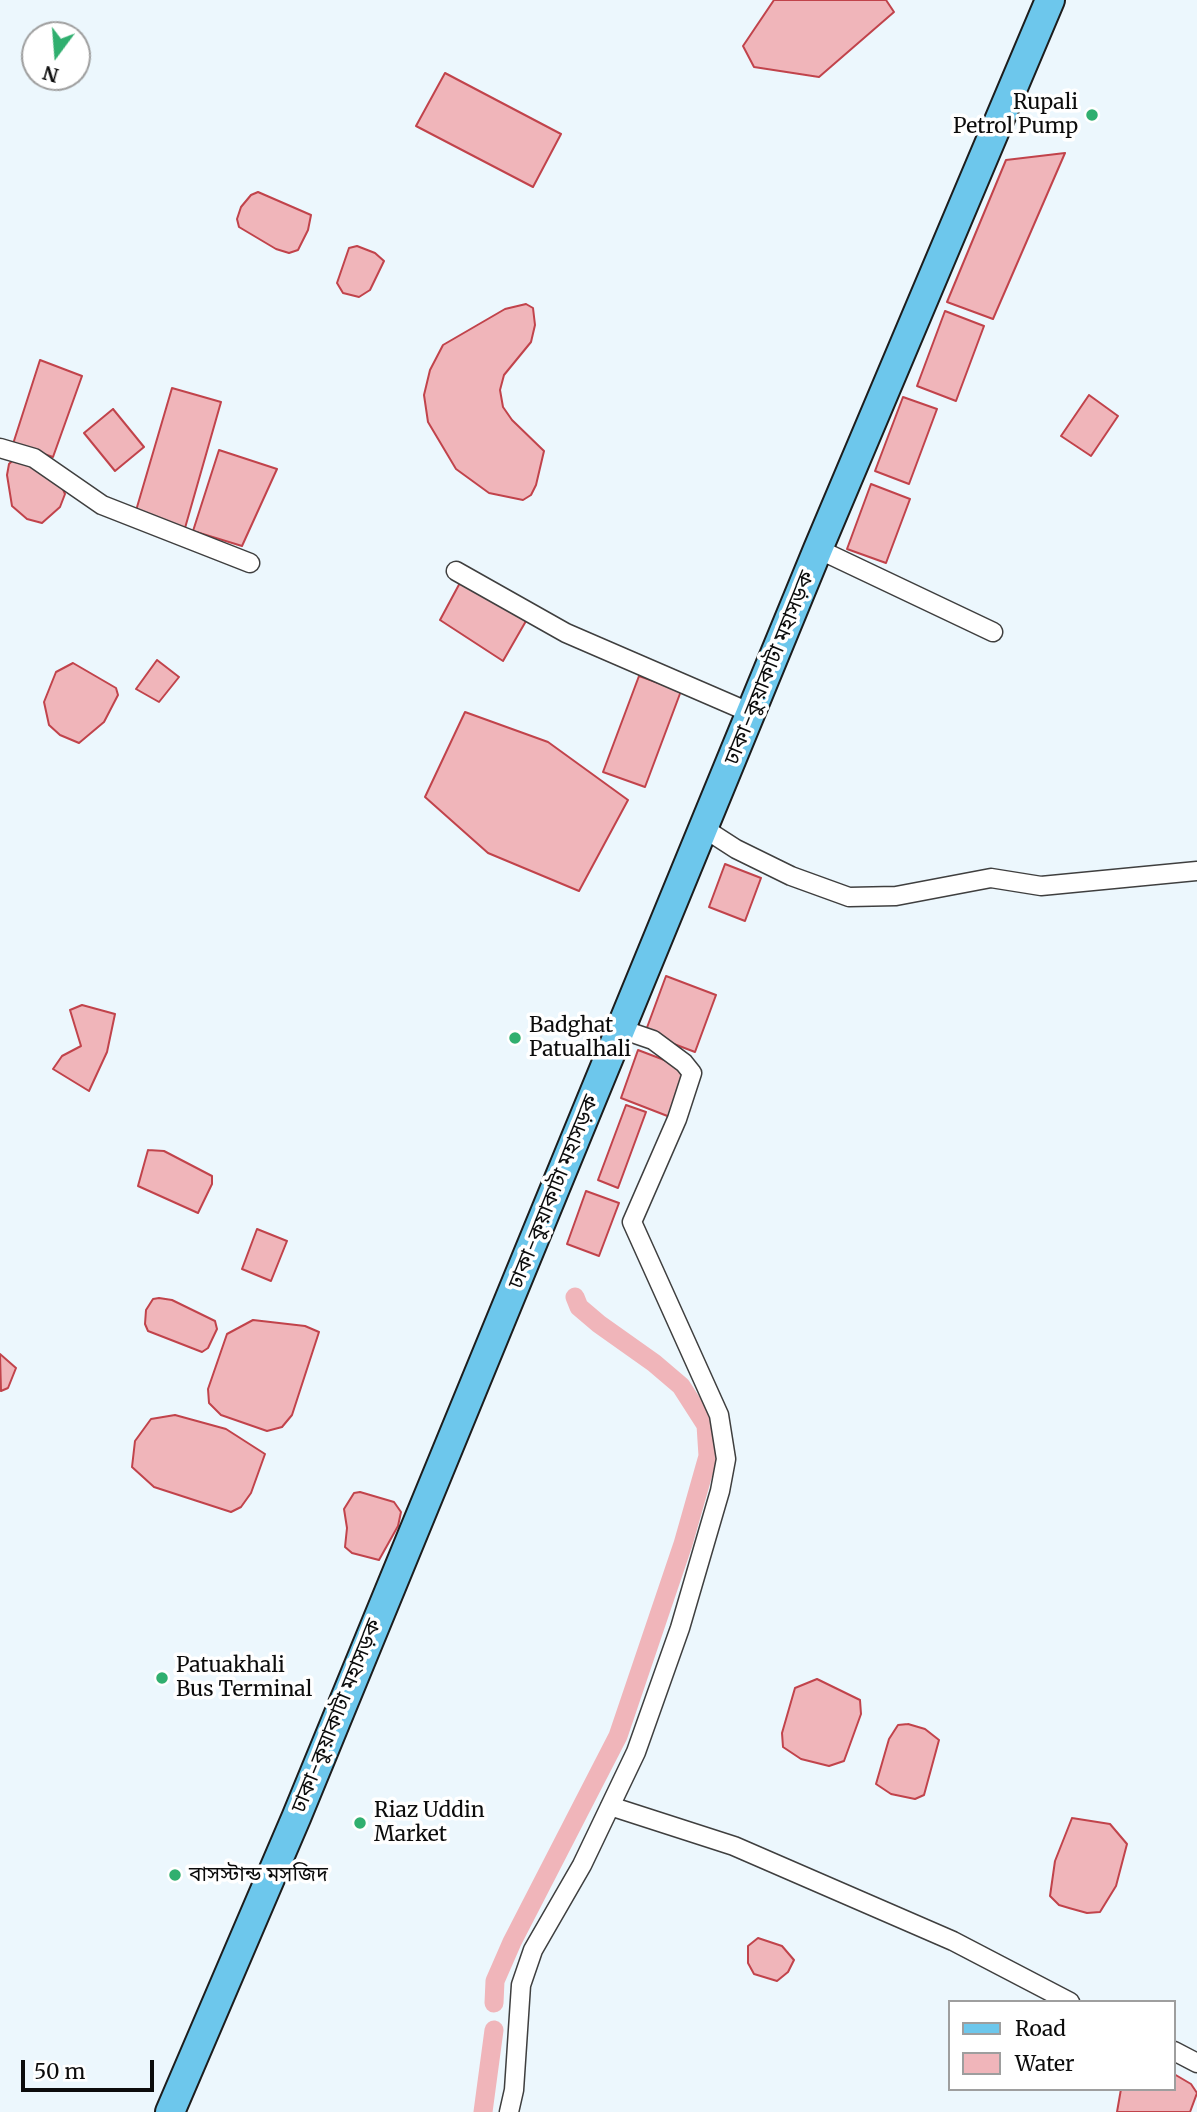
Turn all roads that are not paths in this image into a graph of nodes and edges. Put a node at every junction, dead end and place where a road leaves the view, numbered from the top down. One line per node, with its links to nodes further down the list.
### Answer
1 (1050, 0): 3 (main road, ঢাকা-কুয়াকাটা মহাসড়ক)
2 (0, 448): 4 (street)
3 (818, 549): 6 (street); 7 (main road, ঢাকা-কুয়াকাটা মহাসড়ক)
4 (250, 563)
5 (456, 571): 7 (street)
6 (993, 632)
7 (751, 713): 8 (main road, ঢাকা-কুয়াকাটা মহাসড়ক)
8 (705, 829): 9 (street); 10 (main road, ঢাকা-কুয়াকাটা মহাসড়ক)
9 (1197, 870)
10 (621, 1029): 11 (street); 15 (main road, ঢাকা-কুয়াকাটা মহাসড়ক)
11 (610, 1806): 12 (street); 16 (street)
12 (1066, 2000)
13 (1176, 2052): 14 (street)
14 (1197, 2063)
15 (170, 2112)
16 (509, 2112)

